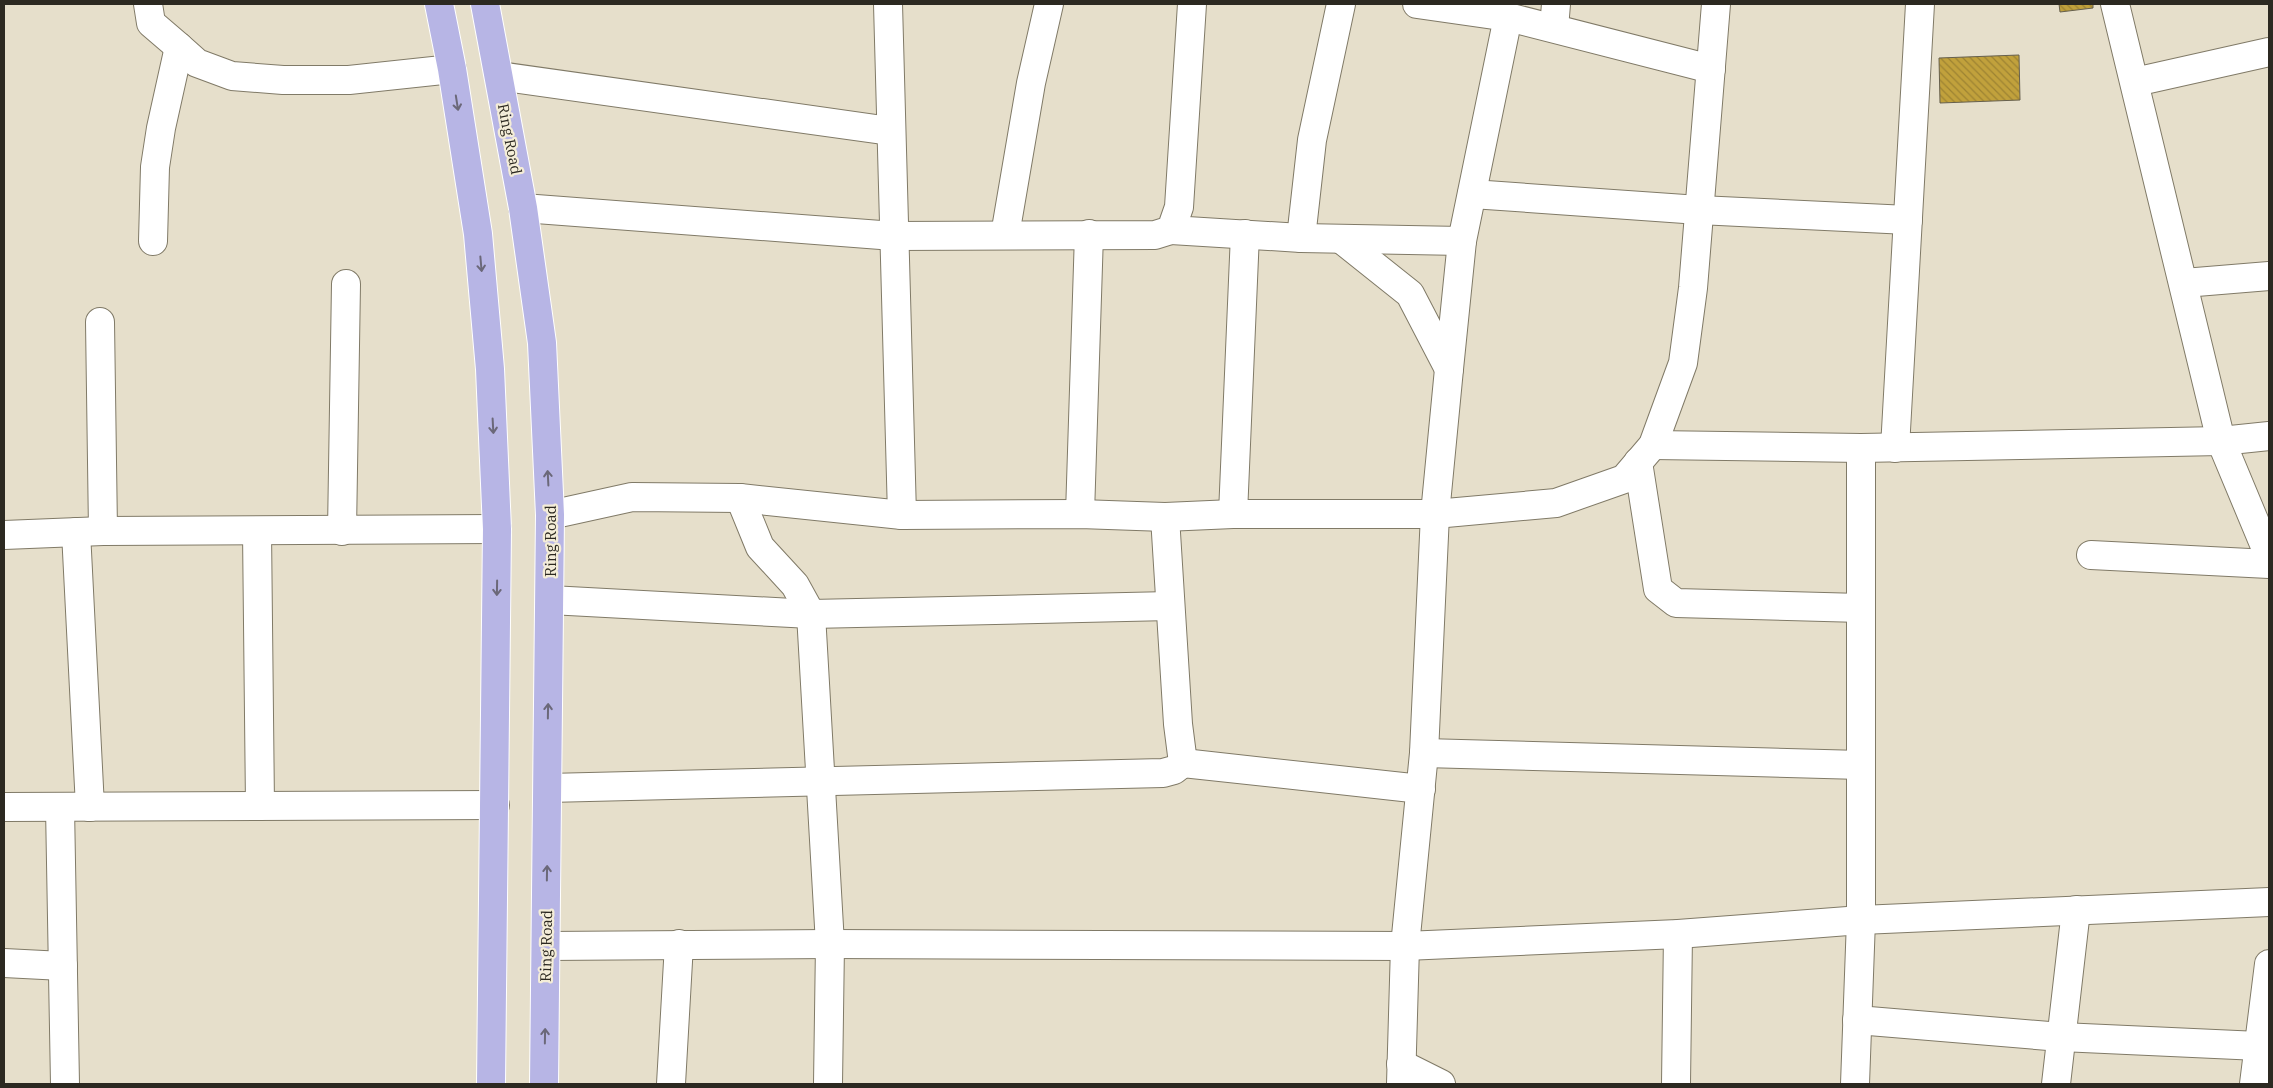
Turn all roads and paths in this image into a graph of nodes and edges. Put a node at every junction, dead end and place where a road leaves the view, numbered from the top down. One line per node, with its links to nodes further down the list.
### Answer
1 (148, 4): 14 (street)
2 (438, 4): 16 (main road)
3 (485, 4): 18 (main road, Ring Road)
4 (888, 4): 20 (street)
5 (1050, 4): 28 (street)
6 (1192, 4): 25 (street)
7 (1341, 4): 30 (street)
8 (1417, 4): 13 (street)
9 (1716, 4): 17 (street)
10 (1920, 4): 24 (street)
11 (2115, 4): 19 (street)
12 (1555, 16): 13 (street); 17 (street)
13 (1508, 17): 21 (street)
14 (179, 47): 16 (street); 32 (street)
15 (2269, 52): 19 (street)
16 (452, 69): 51 (main road, one-way to 51)
17 (1711, 69): 23 (street)
18 (498, 76): 20 (street); 22 (main road, Ring Road)
19 (2135, 82): 35 (street)
20 (890, 131): 29 (street)
21 (1472, 194): 23 (street); 33 (street)
22 (524, 208): 29 (street); 49 (main road, Ring Road, one-way to 22)
23 (1700, 210): 24 (street); 43 (street)
24 (1908, 220): 42 (street)
25 (1171, 230): 26 (street); 27 (street)
26 (1088, 234): 28 (street); 46 (street)
27 (1245, 234): 30 (street); 47 (street)
28 (1006, 235): 29 (street)
29 (894, 236): 45 (street)
30 (1301, 238): 31 (street)
31 (1341, 238): 33 (street); 38 (street)
32 (153, 241)
33 (1462, 241): 38 (street)
34 (2269, 276): 35 (street)
35 (2184, 283): 40 (street)
36 (346, 284): 53 (street)
37 (100, 322): 54 (street)
38 (1449, 369): 48 (street)
39 (2269, 436): 40 (street)
40 (2221, 440): 42 (street); 57 (street)
41 (1861, 448): 42 (street); 43 (street); 61 (street)
42 (1895, 448)
43 (1646, 453): 48 (street); 61 (street)
44 (740, 498): 45 (street); 49 (street); 62 (street)
45 (902, 514): 46 (street)
46 (1080, 514): 50 (street)
47 (1233, 514): 48 (street); 50 (street)
48 (1435, 514): 63 (street)
49 (550, 515): 59 (main road, Ring Road)
50 (1165, 517): 60 (street)
51 (497, 530): 53 (street); 69 (main road, one-way to 69)
52 (257, 531): 53 (street); 54 (street); 70 (street)
53 (342, 531)
54 (90, 532): 55 (street); 73 (street)
55 (4, 535)
56 (2091, 555): 58 (street)
57 (2269, 556)
58 (2269, 564)
59 (550, 600): 62 (street); 67 (main road, Ring Road, one-way to 59)
60 (1170, 606): 62 (street); 64 (street)
61 (1861, 608): 65 (street)
62 (811, 614): 66 (street)
63 (1424, 753): 65 (street); 68 (street)
64 (1183, 763): 66 (street); 68 (street)
65 (1861, 765): 76 (street)
66 (820, 780): 67 (street); 79 (street)
67 (548, 788): 80 (main road, Ring Road, one-way to 67)
68 (1421, 788): 81 (street)
69 (495, 805): 70 (street); 90 (main road)
70 (260, 806): 73 (street)
71 (4, 807): 72 (street)
72 (60, 807): 73 (street); 84 (street)
73 (90, 807)
74 (2269, 902): 75 (street)
75 (2076, 910): 76 (street); 86 (street)
76 (1861, 920): 77 (street); 85 (street)
77 (1678, 934): 81 (street); 95 (street)
78 (679, 944): 79 (street); 80 (street); 92 (street)
79 (830, 944): 81 (street); 93 (street)
80 (546, 946): 91 (main road, Ring Road, one-way to 80)
81 (1405, 946): 88 (street)
82 (4, 963): 84 (street)
83 (2269, 964): 87 (street)
84 (63, 966): 89 (street)
85 (1857, 1020): 86 (street); 96 (street)
86 (2061, 1038): 87 (street); 97 (street)
87 (2258, 1046): 98 (street)
88 (1401, 1074): 94 (street)
89 (65, 1084)
90 (492, 1084)
91 (544, 1084)
92 (672, 1084)
93 (828, 1084)
94 (1442, 1084)
95 (1676, 1084)
96 (1854, 1084)
97 (2056, 1084)
98 (2254, 1084)

